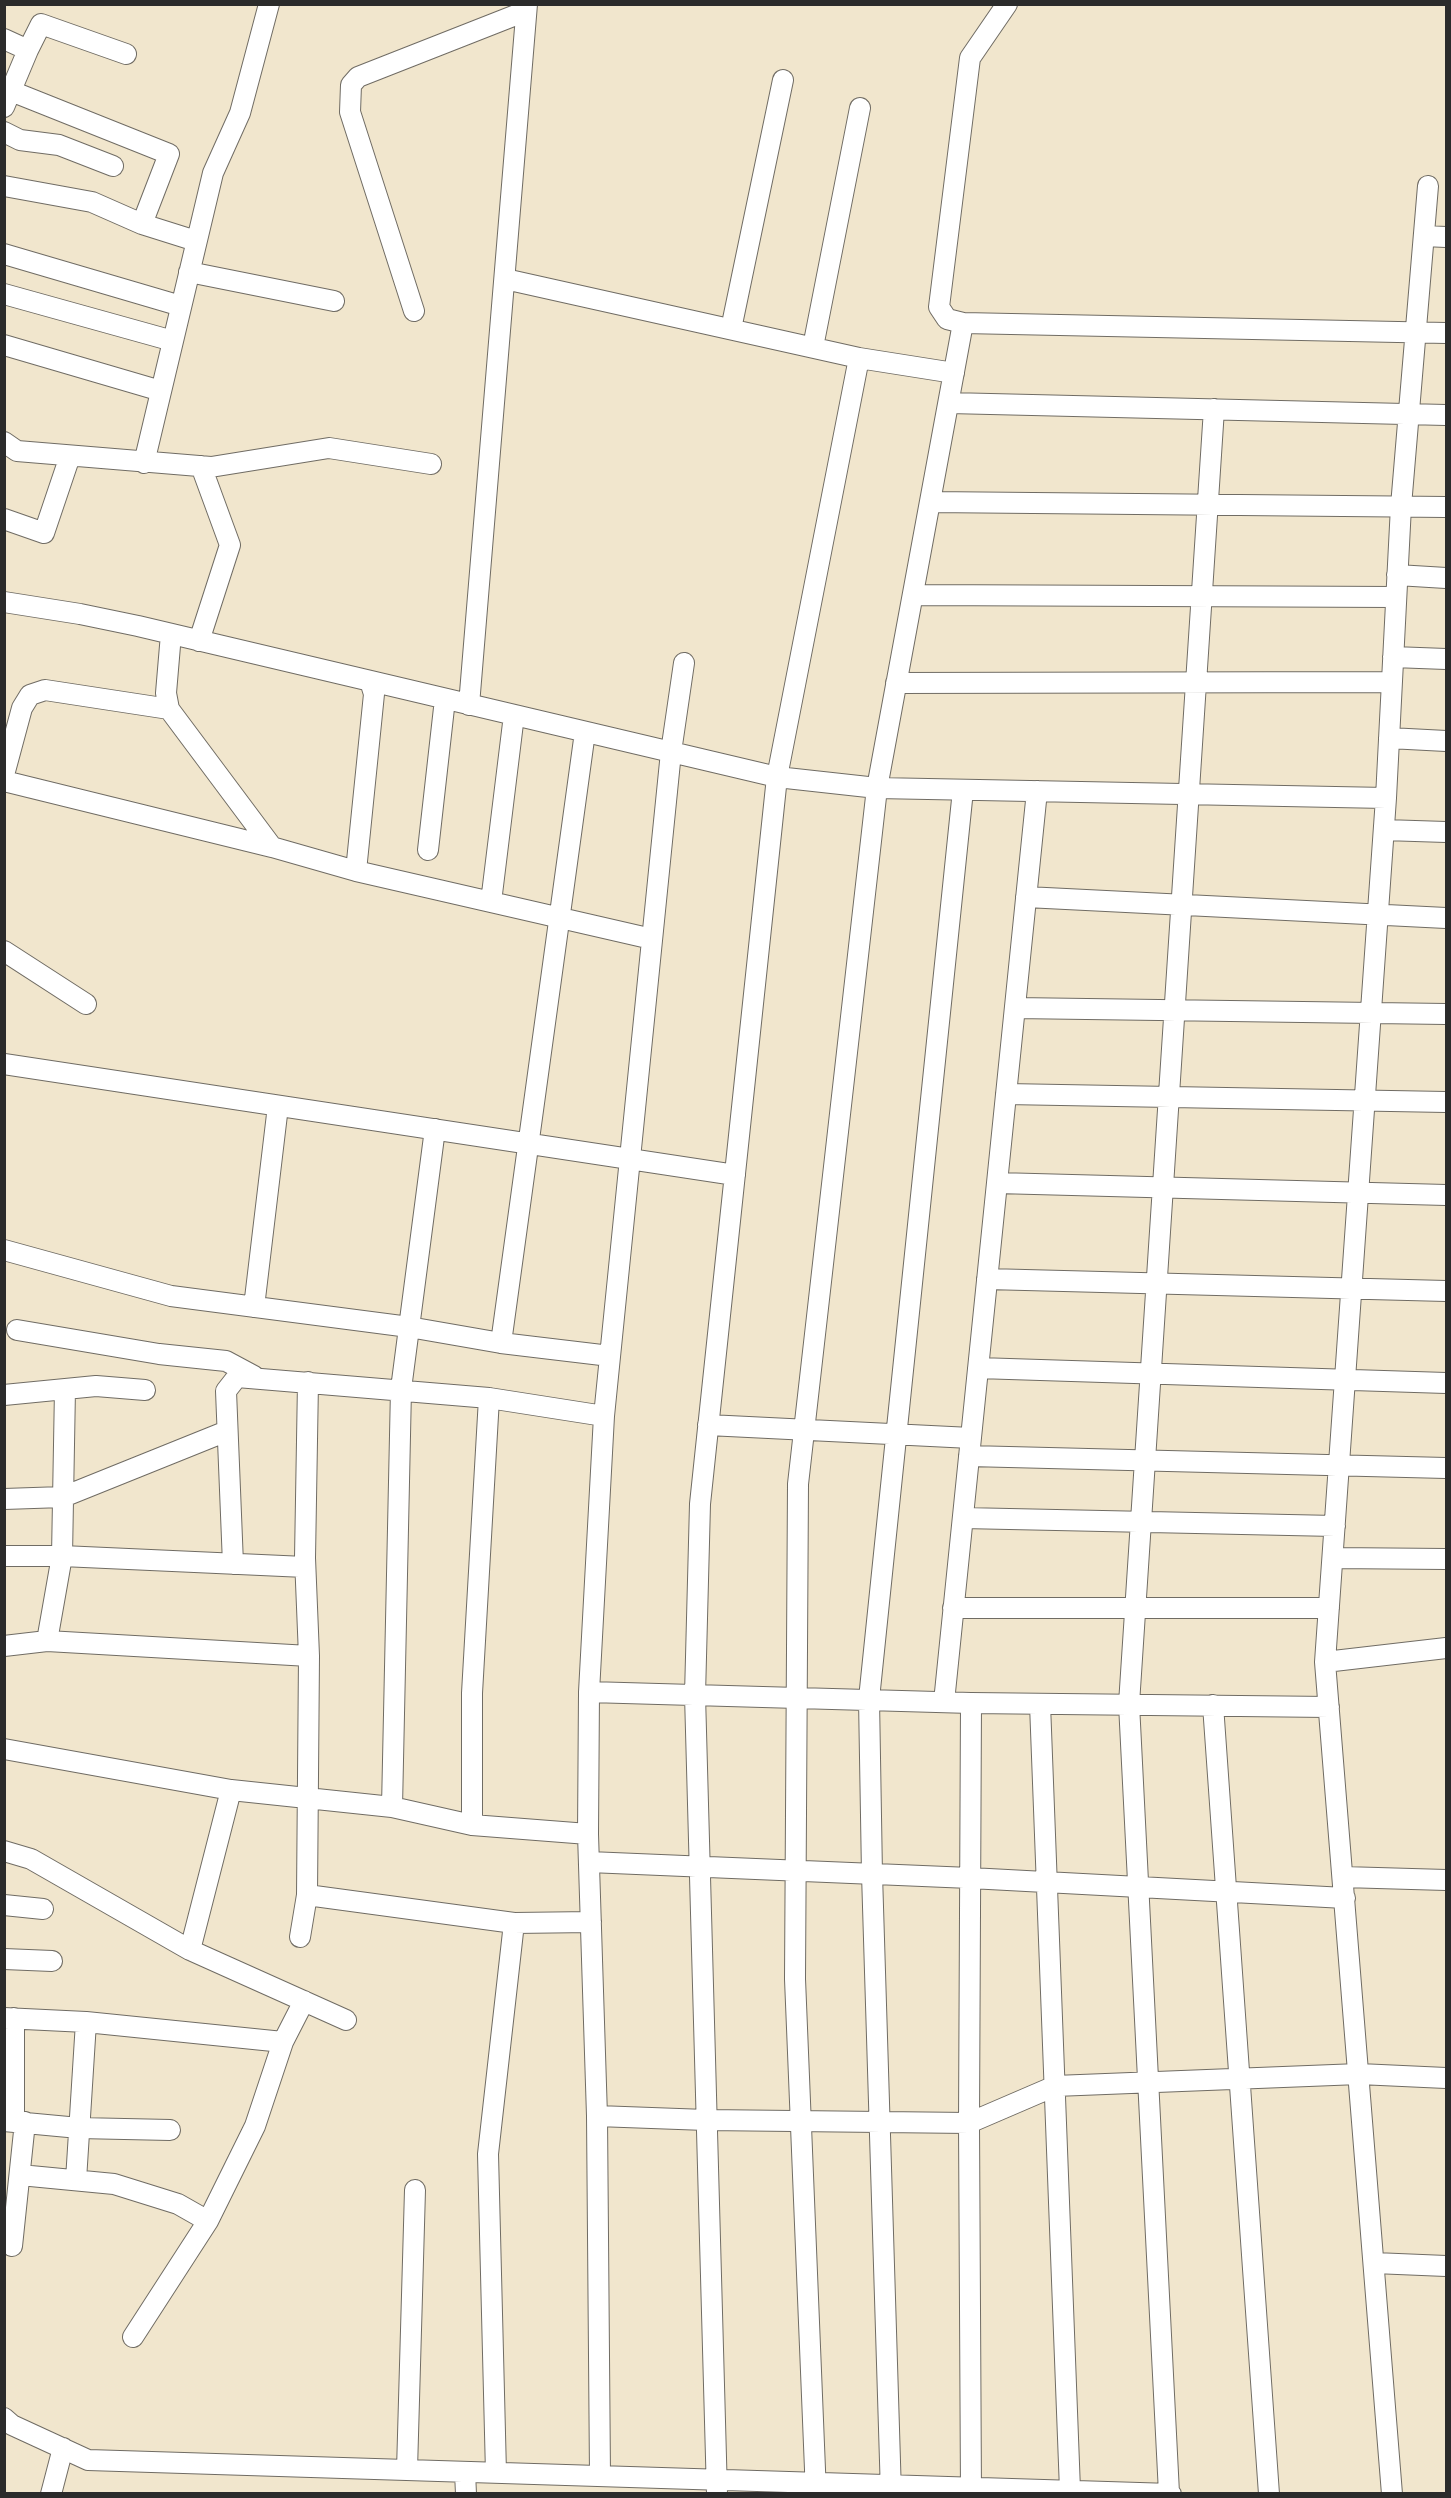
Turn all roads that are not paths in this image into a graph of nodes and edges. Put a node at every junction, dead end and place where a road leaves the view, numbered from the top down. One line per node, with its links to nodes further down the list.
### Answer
1 (269, 4): 17 (street)
2 (1007, 4): 25 (street)
3 (527, 8): 20 (street); 24 (street)
4 (4, 39): 5 (street)
5 (28, 50): 6 (street); 8 (street)
6 (126, 54)
7 (783, 80): 26 (street)
8 (8, 99): 14 (street)
9 (860, 108): 31 (street)
10 (4, 132): 11 (street)
11 (113, 166)
12 (4, 186): 14 (street)
13 (1428, 186): 15 (street)
14 (142, 224): 17 (street)
15 (1424, 236): 16 (street); 27 (street)
16 (1446, 237)
17 (196, 241): 19 (street)
18 (4, 254): 23 (street)
19 (189, 272): 22 (street); 23 (street)
20 (505, 279): 26 (street); 65 (street)
21 (4, 294): 29 (street)
22 (334, 301)
23 (181, 306): 29 (street)
24 (414, 311)
25 (963, 323): 27 (street); 33 (street)
26 (731, 329): 31 (street)
27 (1416, 333): 28 (street); 37 (street)
28 (1446, 333)
29 (172, 341): 34 (street)
30 (4, 345): 34 (street)
31 (813, 347): 32 (street)
32 (859, 357): 33 (street); 73 (street)
33 (954, 373): 35 (street)
34 (161, 390): 41 (street)
35 (948, 403): 36 (street); 44 (street)
36 (1214, 409): 37 (street); 45 (street)
37 (1409, 414): 38 (street); 46 (street)
38 (1446, 414)
39 (4, 442): 40 (street)
40 (70, 456): 41 (street); 48 (street)
41 (144, 463): 43 (street)
42 (431, 464): 43 (street)
43 (201, 466): 56 (street)
44 (930, 502): 45 (street); 51 (street)
45 (1208, 504): 46 (street); 52 (street)
46 (1401, 506): 47 (street); 49 (street)
47 (1446, 507)
48 (4, 519)
49 (1397, 575): 50 (street); 53 (street)
50 (1446, 578)
51 (913, 596): 52 (street); 63 (street)
52 (1202, 596): 53 (street); 61 (street)
53 (1396, 597): 57 (street)
54 (4, 602): 55 (street)
55 (171, 634): 56 (street); 66 (street)
56 (199, 640): 60 (street)
57 (1393, 657): 58 (street); 62 (street)
58 (1446, 659)
59 (684, 663): 71 (street)
60 (370, 681): 64 (street); 84 (street)
61 (1196, 682): 62 (street); 63 (street); 78 (street)
62 (1392, 682): 69 (street)
63 (896, 683): 75 (street)
64 (445, 699): 65 (street); 83 (street)
65 (469, 705): 67 (street)
66 (169, 709): 72 (street); 82 (street)
67 (514, 715): 68 (street); 86 (street)
68 (585, 732): 71 (street); 89 (street)
69 (1389, 738): 70 (street); 79 (street)
70 (1446, 741)
71 (671, 752): 73 (street); 91 (street)
72 (4, 775)
73 (777, 777): 75 (street); 107 (street)
74 (4, 781): 82 (street)
75 (877, 788): 76 (street); 135 (street)
76 (963, 790): 77 (street); 137 (street)
77 (1037, 791): 78 (street); 85 (street)
78 (1189, 794): 79 (street); 87 (street)
79 (1386, 798): 80 (street)
80 (1384, 830): 81 (street); 88 (street)
81 (1446, 832)
82 (272, 847): 84 (street)
83 (428, 850)
84 (356, 871): 86 (street)
85 (1026, 897): 87 (street); 94 (street)
86 (491, 902): 89 (street)
87 (1181, 905): 88 (street); 95 (street)
88 (1378, 915): 90 (street); 96 (street)
89 (558, 917): 91 (street); 105 (street)
90 (1446, 918)
91 (652, 939): 106 (street)
92 (4, 951): 93 (street)
93 (86, 1004)
94 (1015, 1008): 95 (street); 99 (street)
95 (1174, 1010): 96 (street); 100 (street)
96 (1371, 1013): 97 (street); 101 (street)
97 (1446, 1014)
98 (4, 1064): 103 (street)
99 (1006, 1094): 100 (street); 108 (street)
100 (1169, 1097): 101 (street); 109 (street)
101 (1365, 1100): 102 (street); 110 (street)
102 (1446, 1102)
103 (278, 1106): 104 (street); 117 (street)
104 (435, 1129): 105 (street); 118 (street)
105 (527, 1143): 106 (street); 120 (street)
106 (630, 1159): 107 (street); 121 (street)
107 (735, 1175): 134 (street)
108 (997, 1183): 109 (street); 113 (street)
109 (1163, 1187): 110 (street); 114 (street)
110 (1358, 1193): 111 (street); 115 (street)
111 (1446, 1195)
112 (4, 1250): 117 (street)
113 (987, 1280): 114 (street); 122 (street)
114 (1156, 1284): 115 (street); 123 (street)
115 (1352, 1288): 116 (street); 125 (street)
116 (1446, 1291)
117 (254, 1307): 118 (street)
118 (409, 1327): 120 (street); 129 (street)
119 (17, 1330): 124 (street)
120 (501, 1343): 121 (street)
121 (610, 1356): 133 (street)
122 (978, 1368): 123 (street); 138 (street)
123 (1150, 1374): 125 (street); 139 (street)
124 (258, 1378): 126 (street); 136 (street)
125 (1345, 1380): 127 (street); 140 (street)
126 (308, 1382): 129 (street); 152 (street)
127 (1446, 1383)
128 (65, 1389): 130 (street); 131 (street); 142 (street)
129 (401, 1389): 132 (street); 174 (street)
130 (145, 1390)
131 (4, 1395)
132 (489, 1398): 133 (street); 175 (street)
133 (604, 1416): 161 (street)
134 (708, 1425): 135 (street); 162 (street)
135 (804, 1430): 137 (street); 163 (street)
136 (227, 1431): 142 (street); 151 (street)
137 (895, 1434): 138 (street); 164 (street)
138 (970, 1447): 139 (street); 144 (street)
139 (1145, 1460): 140 (street); 145 (street)
140 (1339, 1465): 141 (street); 146 (street)
141 (1446, 1468)
142 (63, 1497): 143 (street); 148 (street)
143 (4, 1499)
144 (963, 1518): 145 (street); 153 (street)
145 (1141, 1522): 146 (street); 154 (street)
146 (1335, 1526): 149 (street)
147 (4, 1556): 148 (street)
148 (62, 1556): 151 (street); 156 (street)
149 (1333, 1558): 150 (street); 155 (street)
150 (1446, 1559)
151 (233, 1564): 152 (street)
152 (305, 1567): 159 (street)
153 (954, 1608): 154 (street); 165 (street)
154 (1135, 1608): 155 (street); 168 (street)
155 (1329, 1608): 160 (street)
156 (48, 1641): 157 (street); 159 (street)
157 (4, 1646)
158 (1446, 1648): 160 (street)
159 (309, 1656): 173 (street)
160 (1326, 1662): 170 (street)
161 (589, 1692): 162 (street); 176 (street)
162 (695, 1695): 163 (street); 179 (street)
163 (797, 1698): 164 (street); 180 (street)
164 (869, 1700): 165 (street); 181 (street)
165 (944, 1702): 166 (street)
166 (971, 1703): 167 (street); 183 (street)
167 (1040, 1704): 168 (street); 185 (street)
168 (1129, 1704): 169 (street); 186 (street)
169 (1213, 1706): 170 (street); 187 (street)
170 (1329, 1707): 182 (street)
171 (4, 1749): 172 (street)
172 (231, 1790): 173 (street); 195 (street)
173 (307, 1799): 174 (street); 188 (street)
174 (392, 1807): 175 (street)
175 (472, 1825): 176 (street)
176 (588, 1834): 178 (street)
177 (4, 1851): 195 (street)
178 (589, 1862): 179 (street); 192 (street)
179 (699, 1865): 180 (street); 209 (street)
180 (796, 1870): 181 (street); 211 (street)
181 (872, 1874): 183 (street); 212 (street)
182 (1343, 1877): 184 (street); 189 (street)
183 (970, 1878): 185 (street); 213 (street)
184 (1446, 1880)
185 (1047, 1882): 186 (street); 207 (street)
186 (1138, 1887): 187 (street); 206 (street)
187 (1226, 1892): 189 (street); 205 (street)
188 (307, 1895): 193 (street); 194 (street)
189 (1345, 1898): 203 (street)
190 (4, 1905): 191 (street)
191 (44, 1909)
192 (591, 1922): 193 (street); 208 (street)
193 (514, 1923): 228 (street)
194 (300, 1936)
195 (190, 1950): 198 (street)
196 (4, 1959): 197 (street)
197 (52, 1960)
198 (304, 2001): 200 (street); 202 (street)
199 (9, 2018): 201 (street); 210 (street)
200 (346, 2020)
201 (86, 2022): 202 (street); 214 (street)
202 (283, 2042): 219 (street)
203 (1359, 2074): 204 (street); 205 (street); 221 (street)
204 (1446, 2078)
205 (1239, 2079): 206 (street); 241 (street)
206 (1148, 2082): 207 (street); 240 (street)
207 (1055, 2086): 213 (street); 236 (street)
208 (597, 2116): 209 (street); 229 (street)
209 (706, 2120): 211 (street); 232 (street)
210 (15, 2121): 214 (street); 216 (street)
211 (801, 2121): 212 (street); 233 (street)
212 (879, 2122): 213 (street); 234 (street)
213 (969, 2123): 235 (street)
214 (79, 2128): 215 (street); 217 (street)
215 (170, 2130)
216 (20, 2175): 217 (street); 220 (street)
217 (76, 2181): 219 (street)
218 (415, 2190): 226 (street)
219 (208, 2221): 223 (street)
220 (12, 2246)
221 (1374, 2263): 222 (street); 242 (street)
222 (1446, 2266)
223 (133, 2337)
224 (4, 2418): 225 (street)
225 (63, 2448): 226 (street); 237 (street)
226 (407, 2470): 227 (street)
227 (465, 2472): 228 (street); 238 (street)
228 (496, 2473): 230 (street)
229 (600, 2475): 230 (street); 231 (street)
230 (542, 2484)
231 (627, 2485): 232 (street)
232 (716, 2486): 233 (street)
233 (816, 2488): 234 (street)
234 (890, 2489): 235 (street)
235 (971, 2490): 236 (street)
236 (1058, 2491): 239 (street)
237 (51, 2493)
238 (466, 2493)
239 (1137, 2493): 240 (street)
240 (1170, 2493)
241 (1269, 2493)
242 (1392, 2493)

